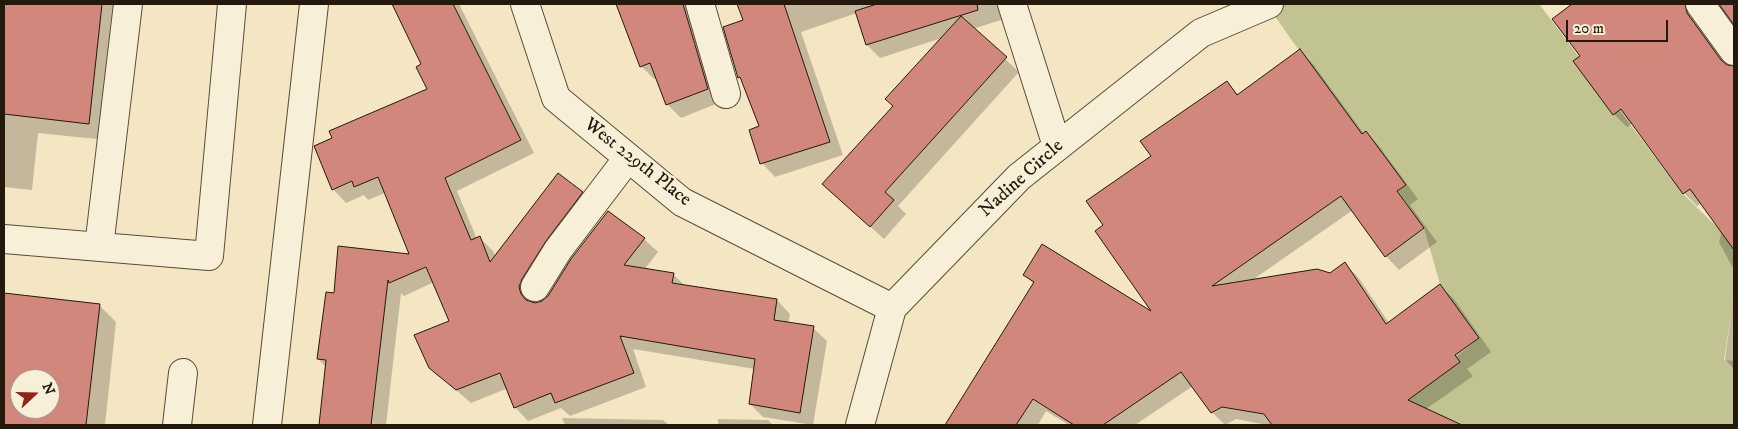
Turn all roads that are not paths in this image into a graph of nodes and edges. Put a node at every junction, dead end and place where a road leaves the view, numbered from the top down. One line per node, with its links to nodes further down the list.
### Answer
1 (128, 4): 14 (street)
2 (232, 4): 14 (street)
3 (314, 4): 19 (street)
4 (525, 4): 12 (street, West 229th Place)
5 (700, 4): 10 (street)
6 (1012, 4): 11 (street)
7 (1269, 4): 11 (street, Nadine Circle)
8 (1700, 4): 9 (street)
9 (1734, 51)
10 (726, 94)
11 (1057, 146): 16 (street, Nadine Circle)
12 (628, 158): 15 (street); 16 (street, West 229th Place)
13 (4, 239): 14 (street)
14 (99, 247)
15 (535, 287)
16 (892, 308): 20 (street, Nadine Circle)
17 (183, 373): 18 (street)
18 (177, 425)
19 (267, 425)
20 (860, 425)

